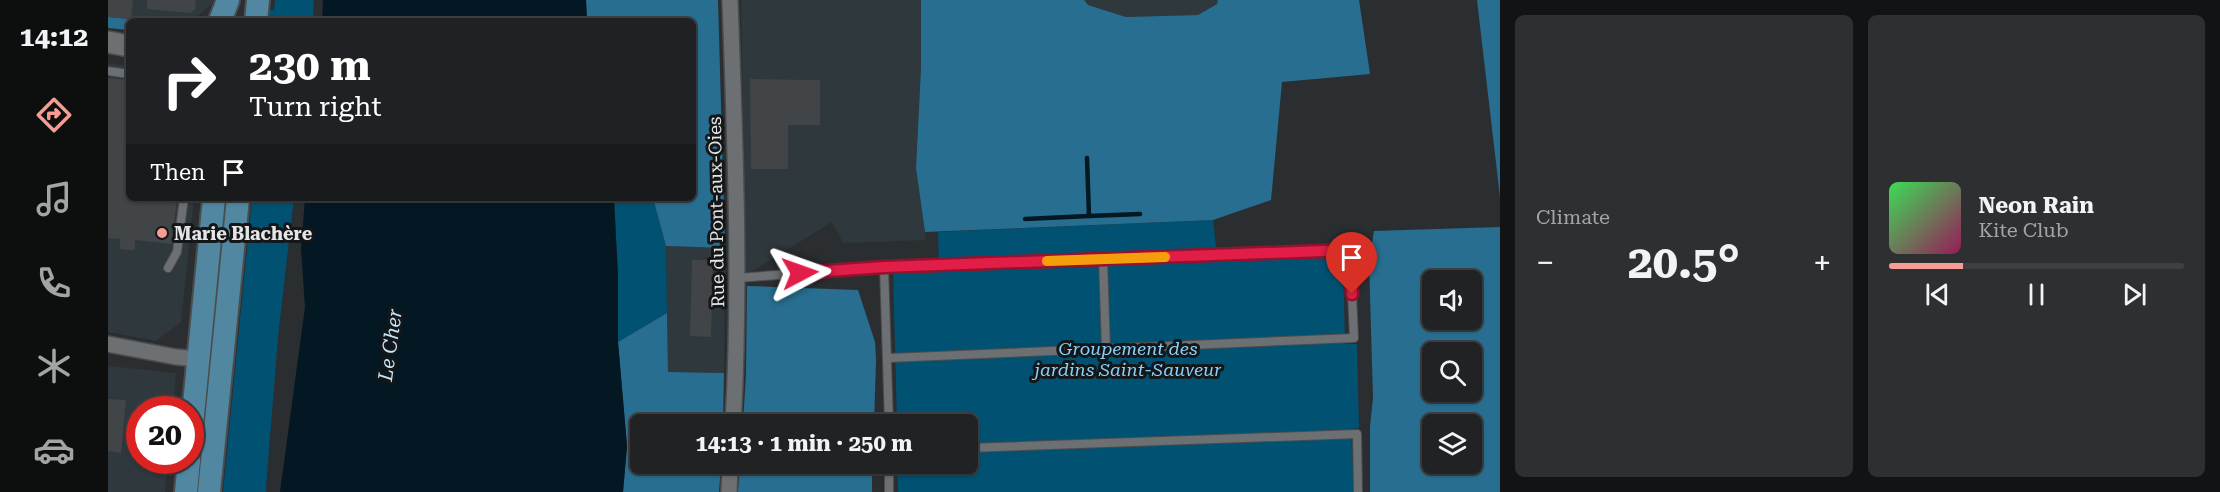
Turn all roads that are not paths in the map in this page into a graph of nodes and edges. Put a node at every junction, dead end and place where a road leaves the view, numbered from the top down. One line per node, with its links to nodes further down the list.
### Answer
1 (228, 0): 4 (main road)
2 (258, 0): 5 (main road)
3 (730, 0): 16 (street, Rue du Pont-aux-Oies)
4 (221, 18)
5 (256, 18)
6 (108, 42): 7 (main road)
7 (126, 44)
8 (108, 71): 9 (lane)
9 (126, 74)
10 (184, 201): 15 (lane)
11 (214, 201): 20 (main road)
12 (238, 201): 29 (main road)
13 (1103, 259): 14 (lane); 18 (lane); 18 (lane)
14 (884, 267): 16 (lane); 19 (lane)
15 (168, 268)
16 (737, 278): 22 (street, Rue du Pont-aux-Oies)
17 (108, 344): 20 (street)
18 (1106, 349): 19 (lane)
19 (888, 358): 23 (lane)
20 (199, 359): 21 (main road)
21 (195, 396)
22 (733, 414)
23 (889, 414)
24 (978, 447): 32 (lane)
25 (188, 474): 28 (main road)
26 (730, 474): 30 (street)
27 (889, 474): 31 (lane)
28 (186, 492)
29 (209, 492)
30 (729, 492)
31 (889, 492)
32 (1358, 492)

